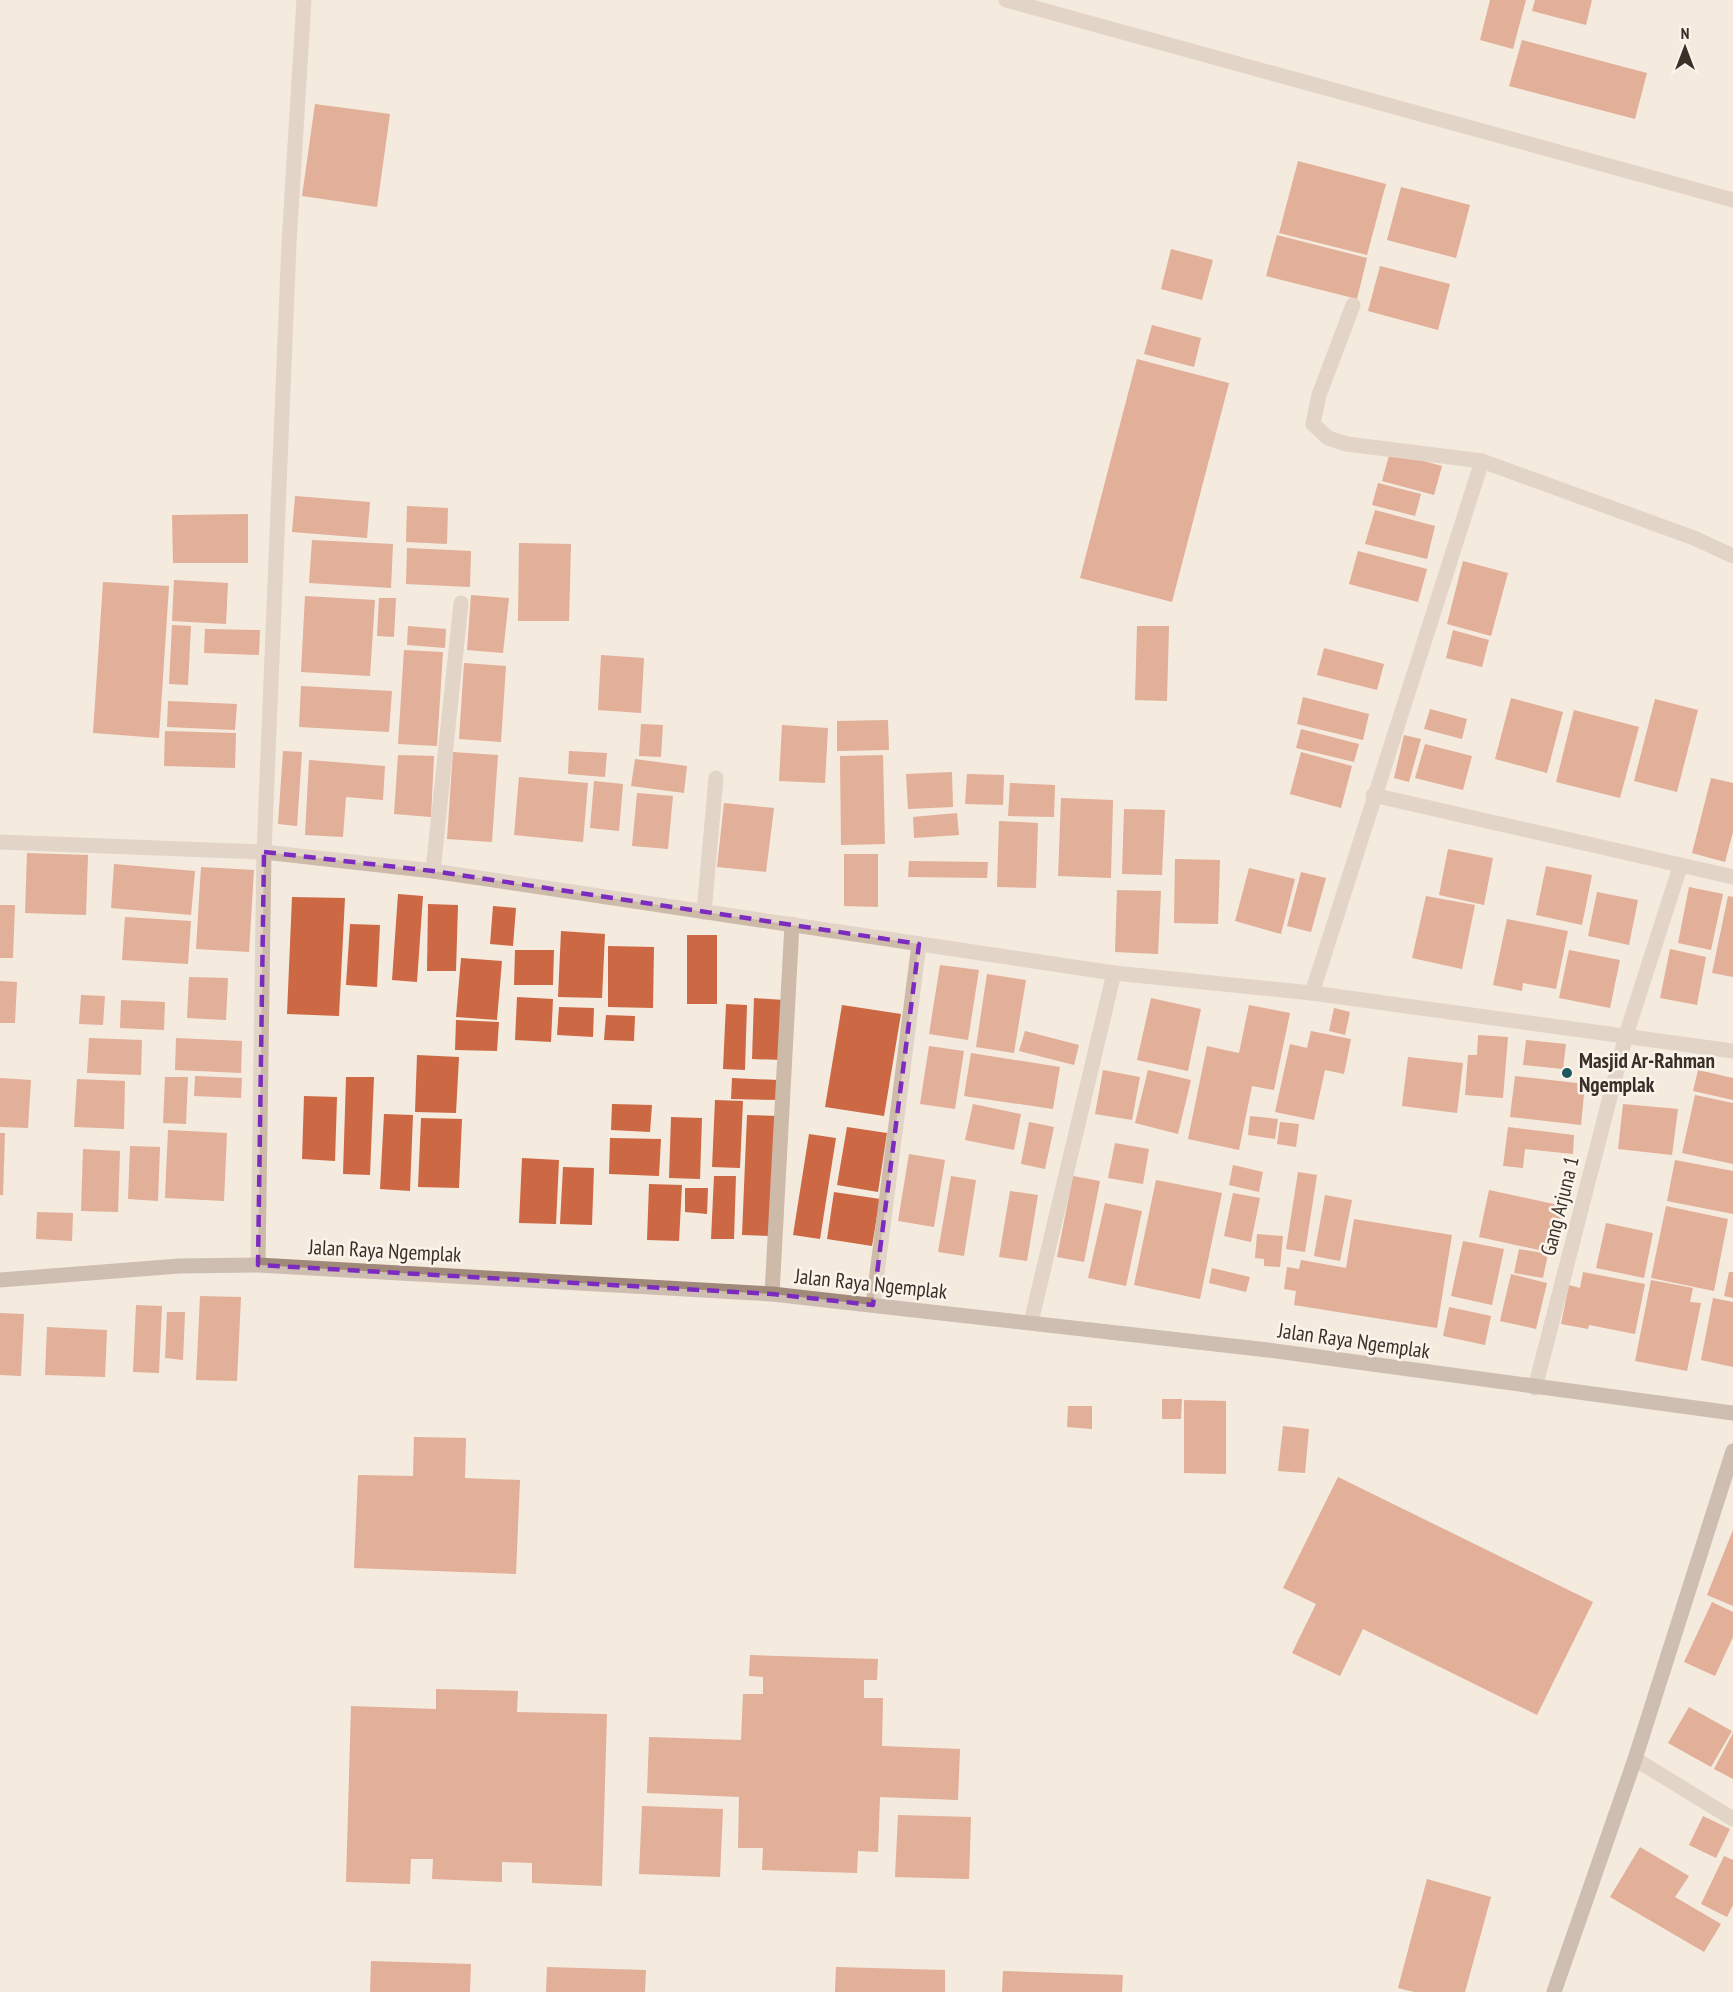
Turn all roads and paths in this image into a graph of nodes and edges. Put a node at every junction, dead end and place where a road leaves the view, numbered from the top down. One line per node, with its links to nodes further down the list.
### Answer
1 (304, 0): 11 (street)
2 (1006, 0): 3 (street)
3 (1733, 200)
4 (1353, 305): 5 (street)
5 (1482, 461): 6 (street); 9 (street)
6 (1733, 556)
7 (461, 603): 13 (street)
8 (716, 778): 15 (street)
9 (1373, 795): 12 (street); 19 (street)
10 (0, 842): 11 (street)
11 (264, 852): 13 (street); 22 (street)
12 (1680, 867): 14 (street); 20 (street, Gang Arjuna 1)
13 (433, 871): 15 (street)
14 (1733, 877)
15 (704, 912): 16 (street)
16 (792, 924): 17 (street); 24 (street)
17 (919, 944): 18 (street); 25 (street)
18 (1114, 973): 19 (street); 26 (street)
19 (1312, 993): 20 (street)
20 (1626, 1035): 21 (street); 27 (street, Gang Arjuna 1)
21 (1733, 1051)
22 (258, 1265): 23 (main road, Jalan Raya Ngemplak); 24 (main road, Jalan Raya Ngemplak)
23 (0, 1280)
24 (772, 1294): 25 (main road, Jalan Raya Ngemplak)
25 (873, 1305): 26 (main road, Jalan Raya Ngemplak)
26 (1031, 1322): 27 (main road, Jalan Raya Ngemplak)
27 (1535, 1388): 28 (main road, Jalan Raya Ngemplak)
28 (1733, 1413)
29 (1733, 1451): 30 (main road)
30 (1635, 1759): 31 (street); 32 (main road)
31 (1733, 1819)
32 (1554, 1992)

